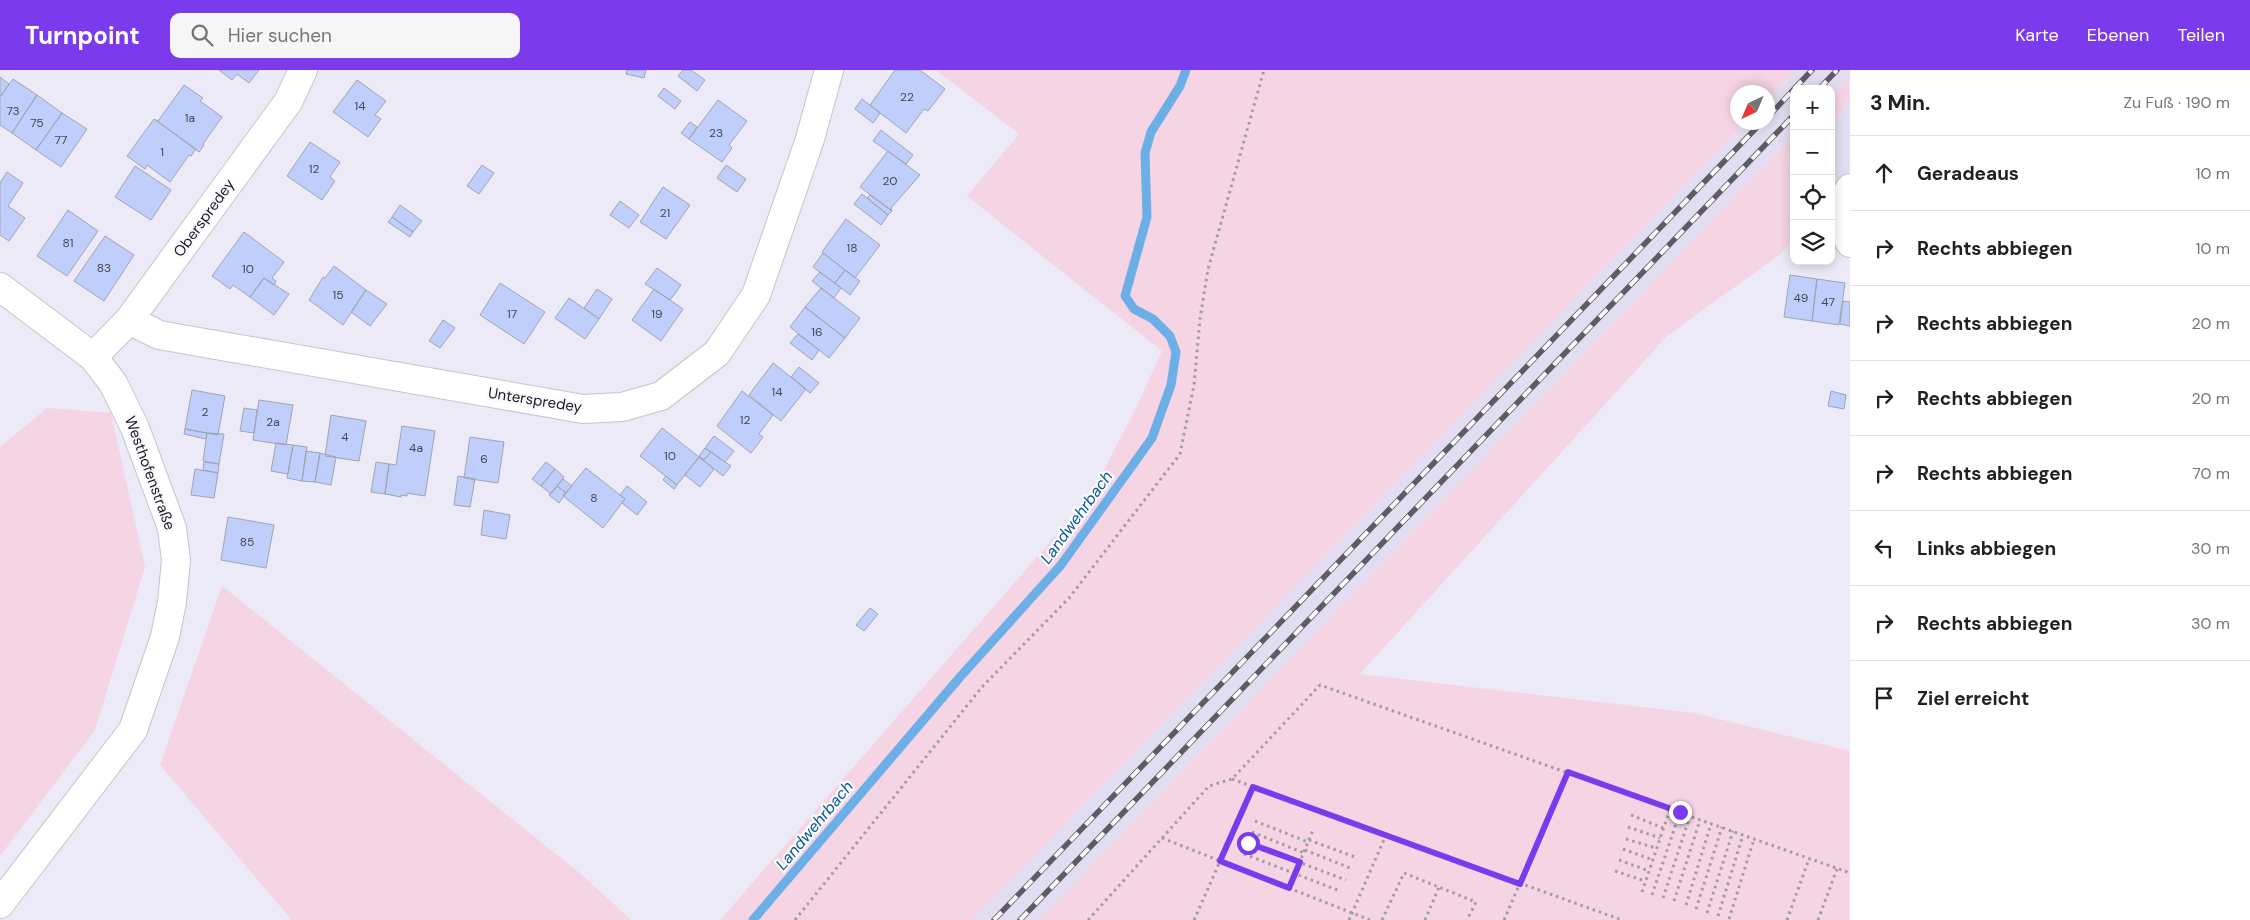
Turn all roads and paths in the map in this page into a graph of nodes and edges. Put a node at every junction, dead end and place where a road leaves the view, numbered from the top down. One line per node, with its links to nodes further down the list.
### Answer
1 (303, 70): 7 (street, Oberspredey)
2 (829, 70): 7 (street, Unterspredey)
3 (1264, 70): 66 (path)
4 (1850, 188): 5 (street)
5 (1850, 243)
6 (0, 287): 8 (street, Westhofenstraße)
7 (129, 320): 8 (street, Oberspredey)
8 (93, 357): 59 (street, Westhofenstraße)
9 (1568, 772): 10 (path); 12 (path); 51 (path)
10 (1232, 780): 11 (path); 27 (path)
11 (1253, 787): 25 (path); 41 (path)
12 (1670, 809): 13 (path); 21 (path)
13 (1680, 812): 15 (path); 56 (path)
14 (1631, 816): 21 (path)
15 (1690, 816): 16 (path); 57 (path)
16 (1700, 820): 18 (path); 58 (path)
17 (1256, 821): 31 (path)
18 (1711, 824): 20 (path); 60 (path)
19 (1628, 827): 28 (path)
20 (1722, 827): 23 (path); 61 (path)
21 (1663, 828): 28 (path)
22 (1313, 830): 31 (path)
23 (1733, 831): 26 (path); 63 (path)
24 (1252, 832): 35 (path)
25 (1386, 835): 51 (path); 62 (path)
26 (1743, 835): 30 (path); 64 (path)
27 (1162, 838): 41 (path); 67 (path)
28 (1660, 838): 33 (path)
29 (1626, 839): 33 (path)
30 (1754, 839): 38 (path); 65 (path)
31 (1309, 841): 35 (path); 37 (path)
32 (1248, 843): 42 (path)
33 (1656, 848): 40 (path)
34 (1623, 849): 40 (path)
35 (1304, 851): 42 (path); 43 (path)
36 (1244, 854): 47 (path)
37 (1355, 857)
38 (1808, 859): 44 (path); 76 (path)
39 (1619, 860): 46 (path)
40 (1652, 860): 46 (path)
41 (1220, 861): 53 (path); 68 (path)
42 (1300, 862): 47 (path); 49 (path)
43 (1350, 868)
44 (1837, 869): 48 (path); 77 (path)
45 (1615, 871): 50 (path)
46 (1649, 871): 50 (path)
47 (1295, 873): 53 (path); 54 (path)
48 (1850, 873)
49 (1346, 880)
50 (1645, 881): 55 (path)
51 (1520, 884): 74 (path); 75 (path)
52 (1439, 887): 71 (path); 72 (path); 73 (path)
53 (1289, 888): 62 (path)
54 (1340, 891)
55 (1642, 892)
56 (1652, 895)
57 (1663, 898)
58 (1674, 901)
59 (0, 904)
60 (1686, 905)
61 (1696, 908)
62 (1352, 913): 69 (path); 70 (path)
63 (1707, 913)
64 (1718, 916)
65 (1729, 919)
66 (795, 920)
67 (1088, 920)
68 (1194, 920)
69 (1349, 920)
70 (1370, 920)
71 (1382, 920)
72 (1425, 920)
73 (1467, 920)
74 (1504, 920)
75 (1622, 920)
76 (1786, 920)
77 (1818, 920)

